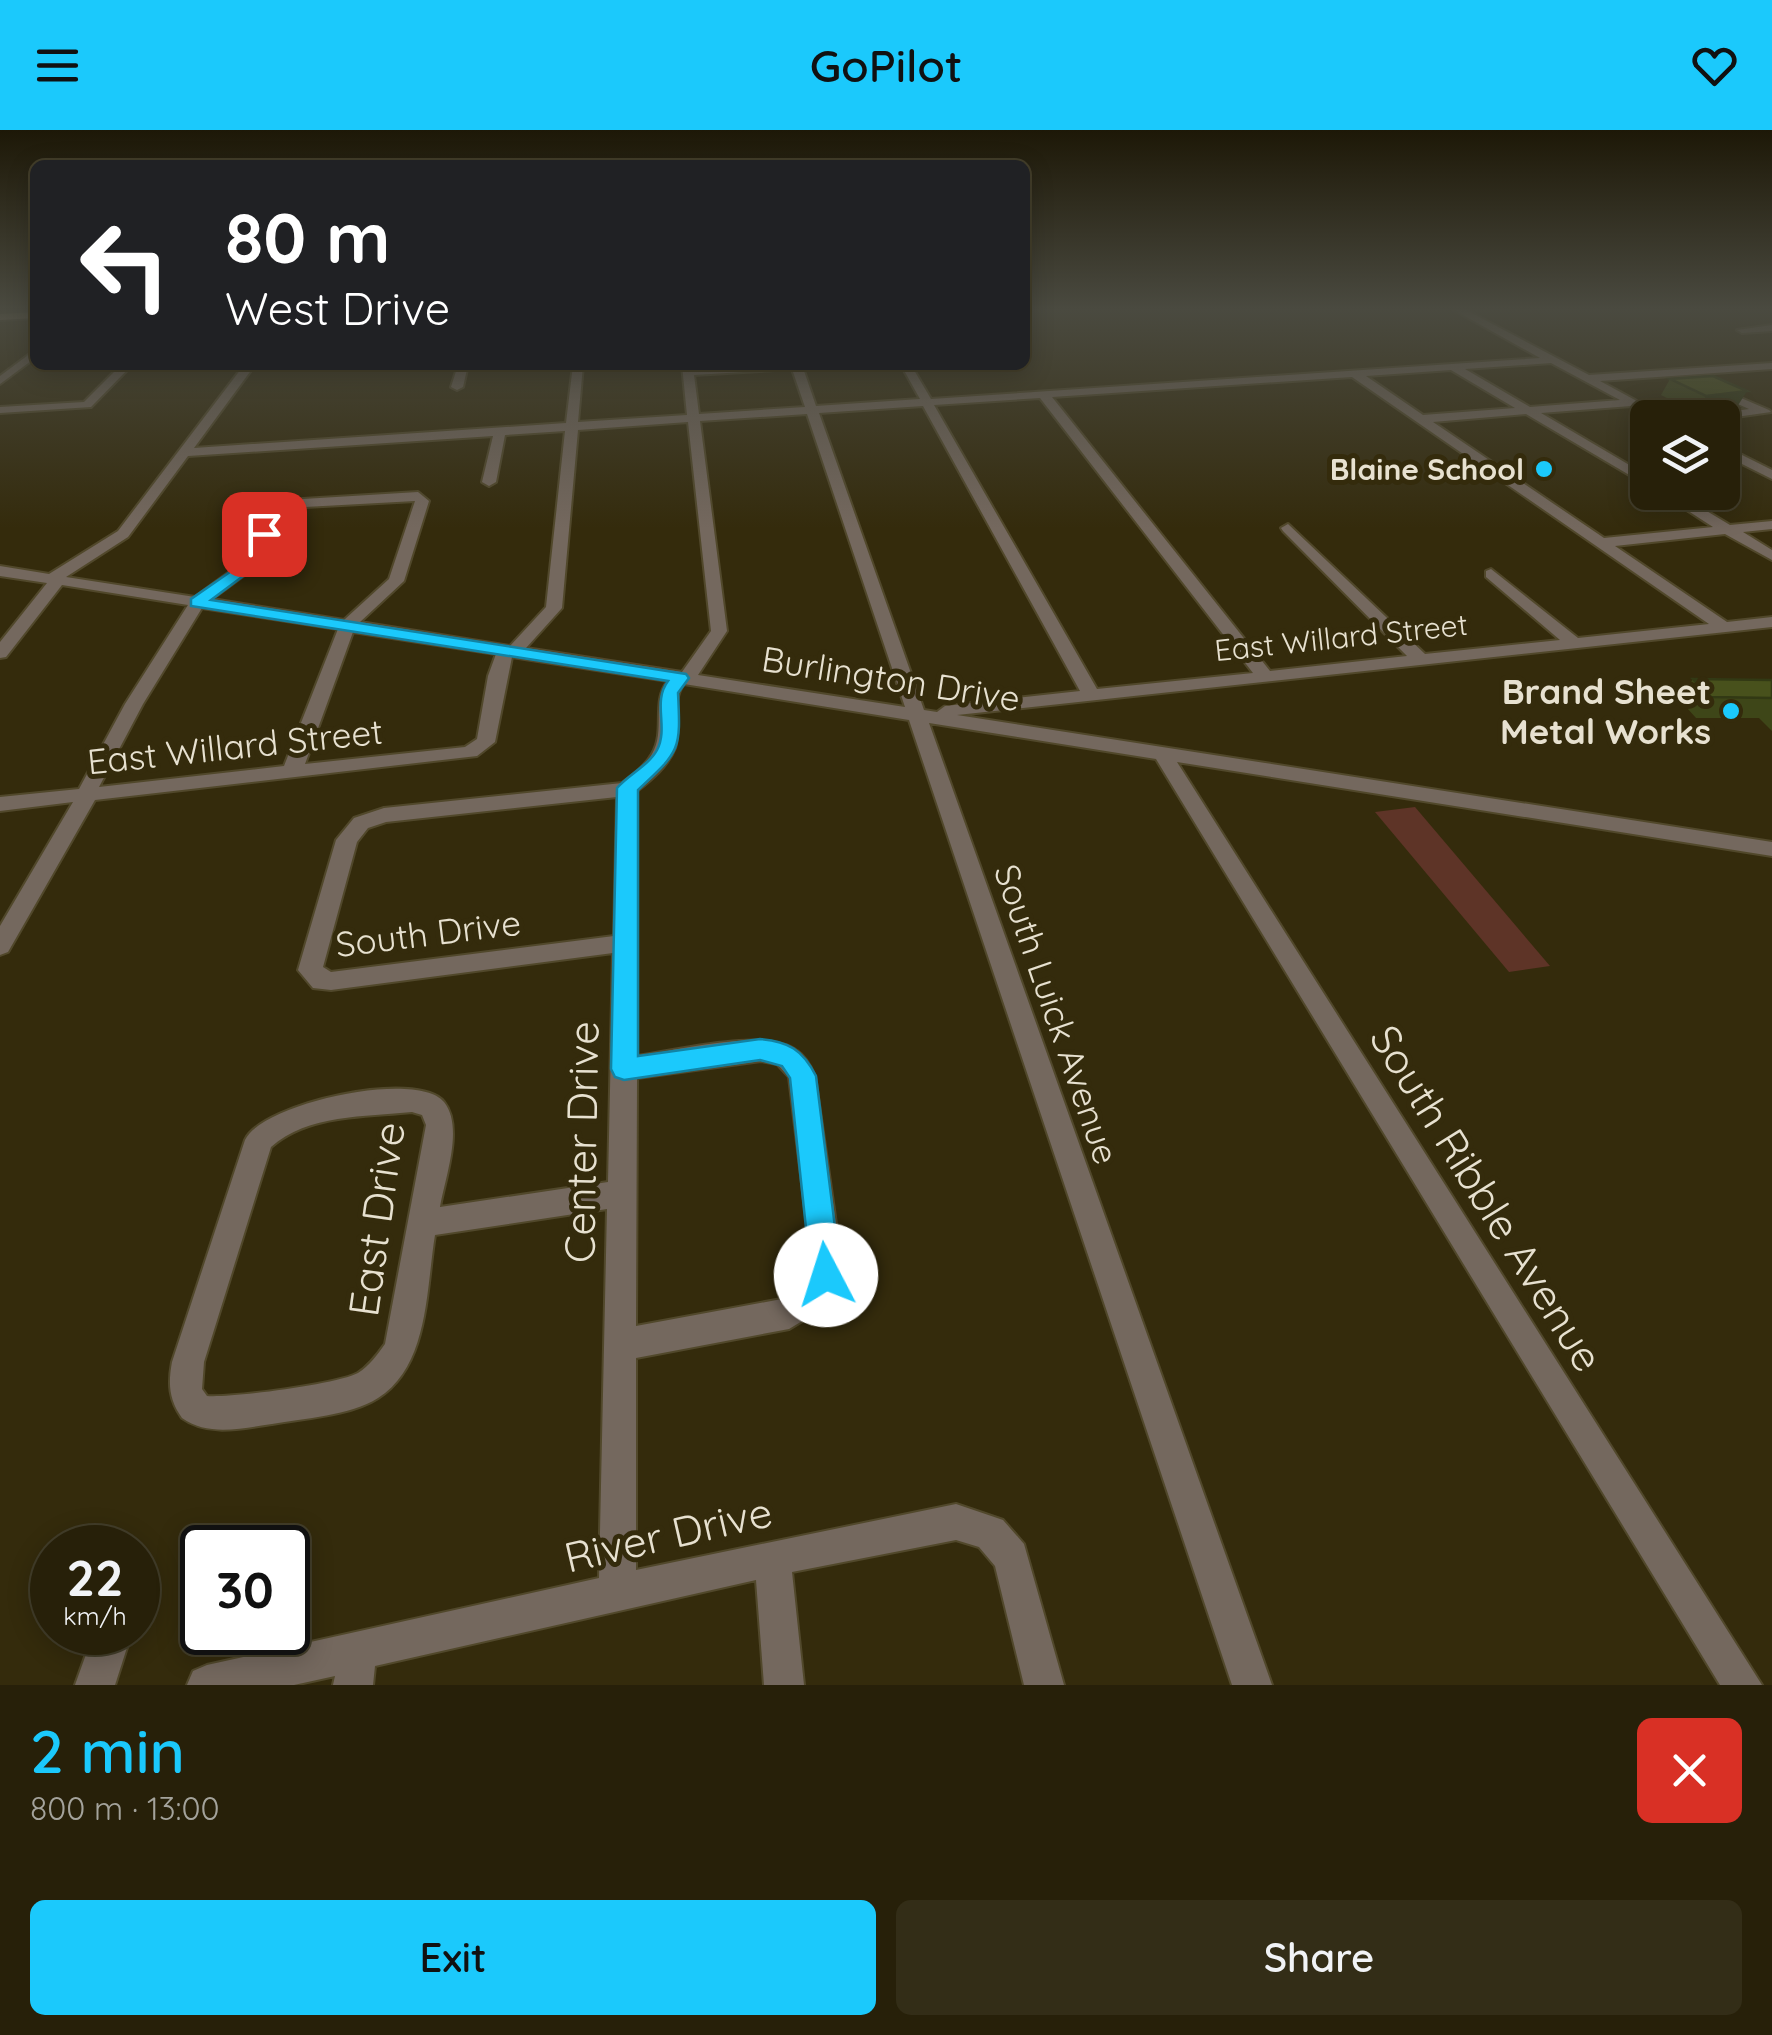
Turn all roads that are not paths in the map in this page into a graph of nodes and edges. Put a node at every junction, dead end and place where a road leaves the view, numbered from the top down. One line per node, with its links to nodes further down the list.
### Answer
1 (109, 383): 18 (street)
2 (236, 383): 27 (street)
3 (458, 383): 13 (street)
4 (577, 383): 25 (street)
5 (689, 383): 23 (street)
6 (802, 383): 19 (street, South Luick Avenue)
7 (916, 383): 16 (street)
8 (1212, 383): 14 (street)
9 (1368, 383): 24 (street)
10 (1481, 383): 20 (street)
11 (1595, 383): 15 (street)
12 (1702, 383): 21 (street)
13 (456, 388)
14 (1043, 394): 16 (street); 51 (street)
15 (1630, 401)
16 (928, 402): 19 (street); 53 (street)
17 (1630, 403): 20 (street)
18 (0, 410)
19 (812, 410): 23 (street); 54 (street, South Luick Avenue)
20 (1527, 410): 24 (street); 30 (street)
21 (1768, 412): 22 (street)
22 (1740, 414)
23 (694, 418): 25 (street); 52 (street)
24 (1420, 419): 38 (street)
25 (573, 426): 26 (street); 48 (street)
26 (500, 432): 27 (street); 33 (street)
27 (182, 453): 42 (street)
28 (1740, 460): 32 (street)
29 (1630, 464): 30 (street)
30 (1618, 465): 31 (street)
31 (1630, 472)
32 (1772, 475)
33 (489, 482)
34 (1695, 510): 37 (street)
35 (1772, 525): 37 (street)
36 (1288, 528): 50 (street)
37 (1726, 529): 38 (street); 39 (street)
38 (1601, 542): 46 (street)
39 (1772, 556)
40 (0, 570): 42 (street, Burlington Drive)
41 (1491, 574): 47 (street)
42 (55, 580): 43 (street, Burlington Drive); 49 (street)
43 (197, 603): 45 (street, Burlington Drive); 45 (street); 58 (street)
44 (1769, 625): 46 (street, East Willard Street)
45 (347, 626): 48 (street, Burlington Drive); 56 (street)
46 (1724, 627): 47 (street, East Willard Street)
47 (1574, 643): 50 (street, East Willard Street)
48 (510, 650): 52 (street, Burlington Drive); 56 (street, East Willard Street)
49 (0, 652)
50 (1420, 660): 51 (street, East Willard Street)
51 (1264, 675): 53 (street, East Willard Street)
52 (683, 678): 54 (street, Burlington Drive); 57 (street)
53 (1091, 694): 54 (street, East Willard Street)
54 (917, 714): 55 (street, Burlington Drive); 75 (street, South Luick Avenue)
55 (1162, 753): 60 (street, Burlington Drive); 76 (street, South Ribble Avenue)
56 (292, 772): 58 (street, East Willard Street)
57 (628, 788): 61 (street, Center Drive); 61 (street, South Drive)
58 (87, 795): 59 (street, East Willard Street); 62 (street)
59 (0, 804)
60 (1772, 849)
61 (626, 944): 63 (street, Center Drive)
62 (0, 946)
63 (624, 1069): 64 (street, Center Drive); 66 (street)
64 (621, 1192): 65 (street); 66 (street, Center Drive)
65 (425, 1223): 65 (street, East Drive)
66 (618, 1345): 68 (street, Center Drive)
67 (772, 1558): 68 (street, River Drive); 73 (street); 74 (street, River Drive)
68 (617, 1594): 70 (street, River Drive)
69 (105, 1655): 71 (street)
70 (356, 1668): 72 (street, River Drive)
71 (95, 1685)
72 (207, 1685)
73 (784, 1685)
74 (1044, 1685)
75 (1252, 1685)
76 (1742, 1685)

